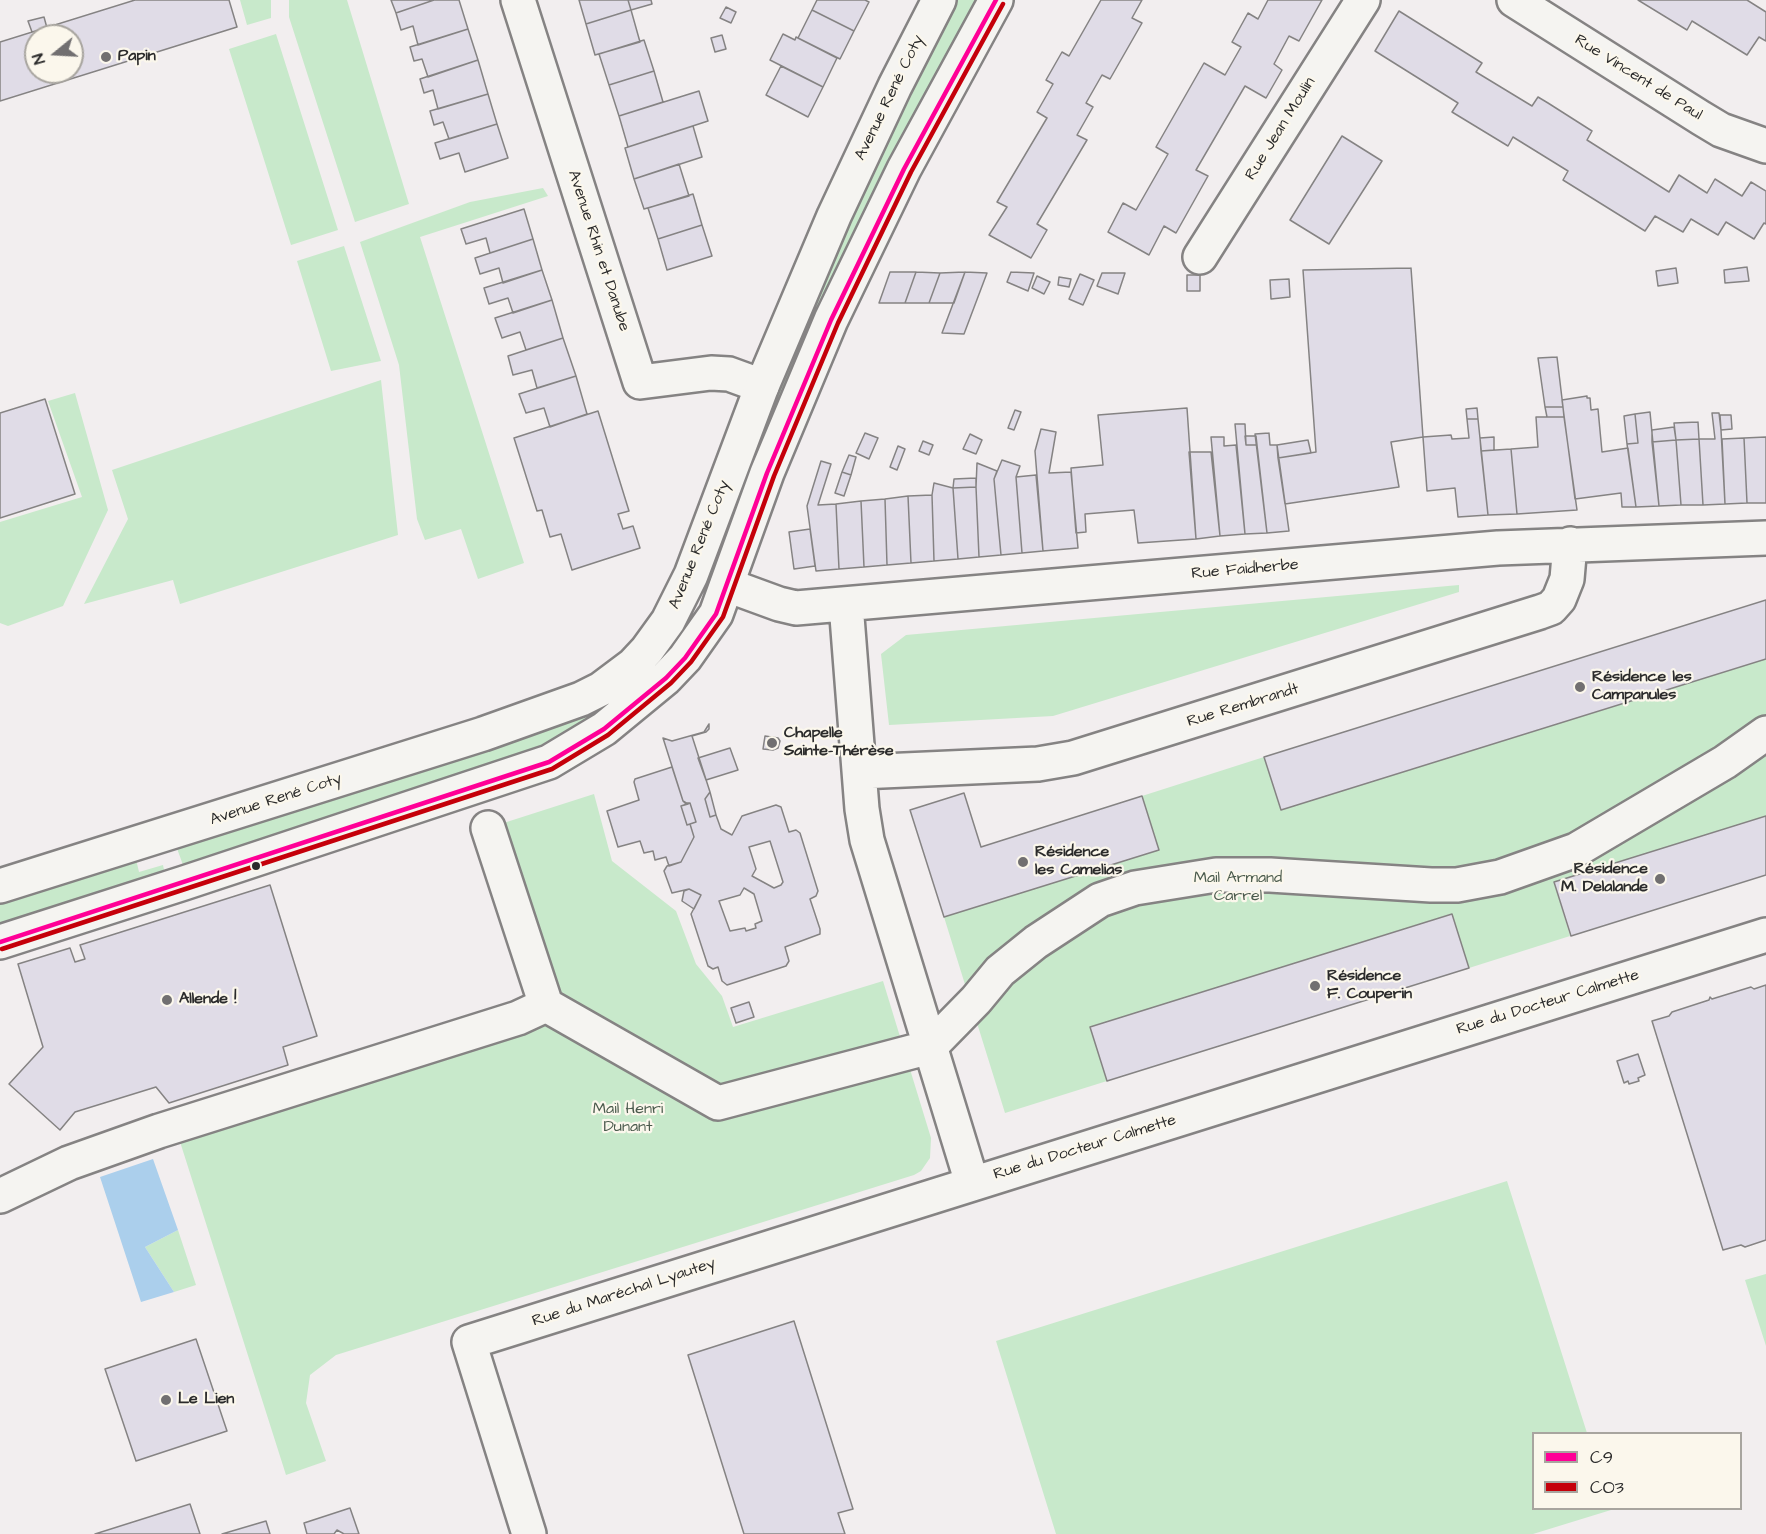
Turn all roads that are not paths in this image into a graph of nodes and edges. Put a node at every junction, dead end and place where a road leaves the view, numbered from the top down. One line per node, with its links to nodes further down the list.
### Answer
1 (518, 0): 8 (street, Avenue Rhin et Danube)
2 (939, 0): 8 (street, Avenue René Coty)
3 (996, 0): 11 (street)
4 (1363, 0): 7 (street, Rue Jean Moulin)
5 (1514, 0): 6 (street, Rue Vincent de Paul)
6 (1766, 146)
7 (1200, 257)
8 (762, 386): 16 (street, Avenue René Coty)
9 (1766, 538): 10 (street, Rue Faidherbe)
10 (1570, 544): 12 (street, Rue Faidherbe); 14 (street, Rue Rembrandt)
11 (727, 585): 12 (street, Rue Faidherbe); 18 (street)
12 (846, 604): 14 (street, Rue du Docteur Calmette)
13 (1766, 733): 20 (street)
14 (860, 772): 20 (street, Rue du Docteur Calmette)
15 (488, 828): 19 (street)
16 (0, 886)
17 (1766, 935): 21 (street, Rue du Docteur Calmette)
18 (0, 942)
19 (546, 1005): 20 (street); 22 (street)
20 (930, 1047): 21 (street, Rue du Docteur Calmette)
21 (972, 1183): 23 (street, Rue du Maréchal Lyautey)
22 (0, 1196)
23 (529, 1534)

